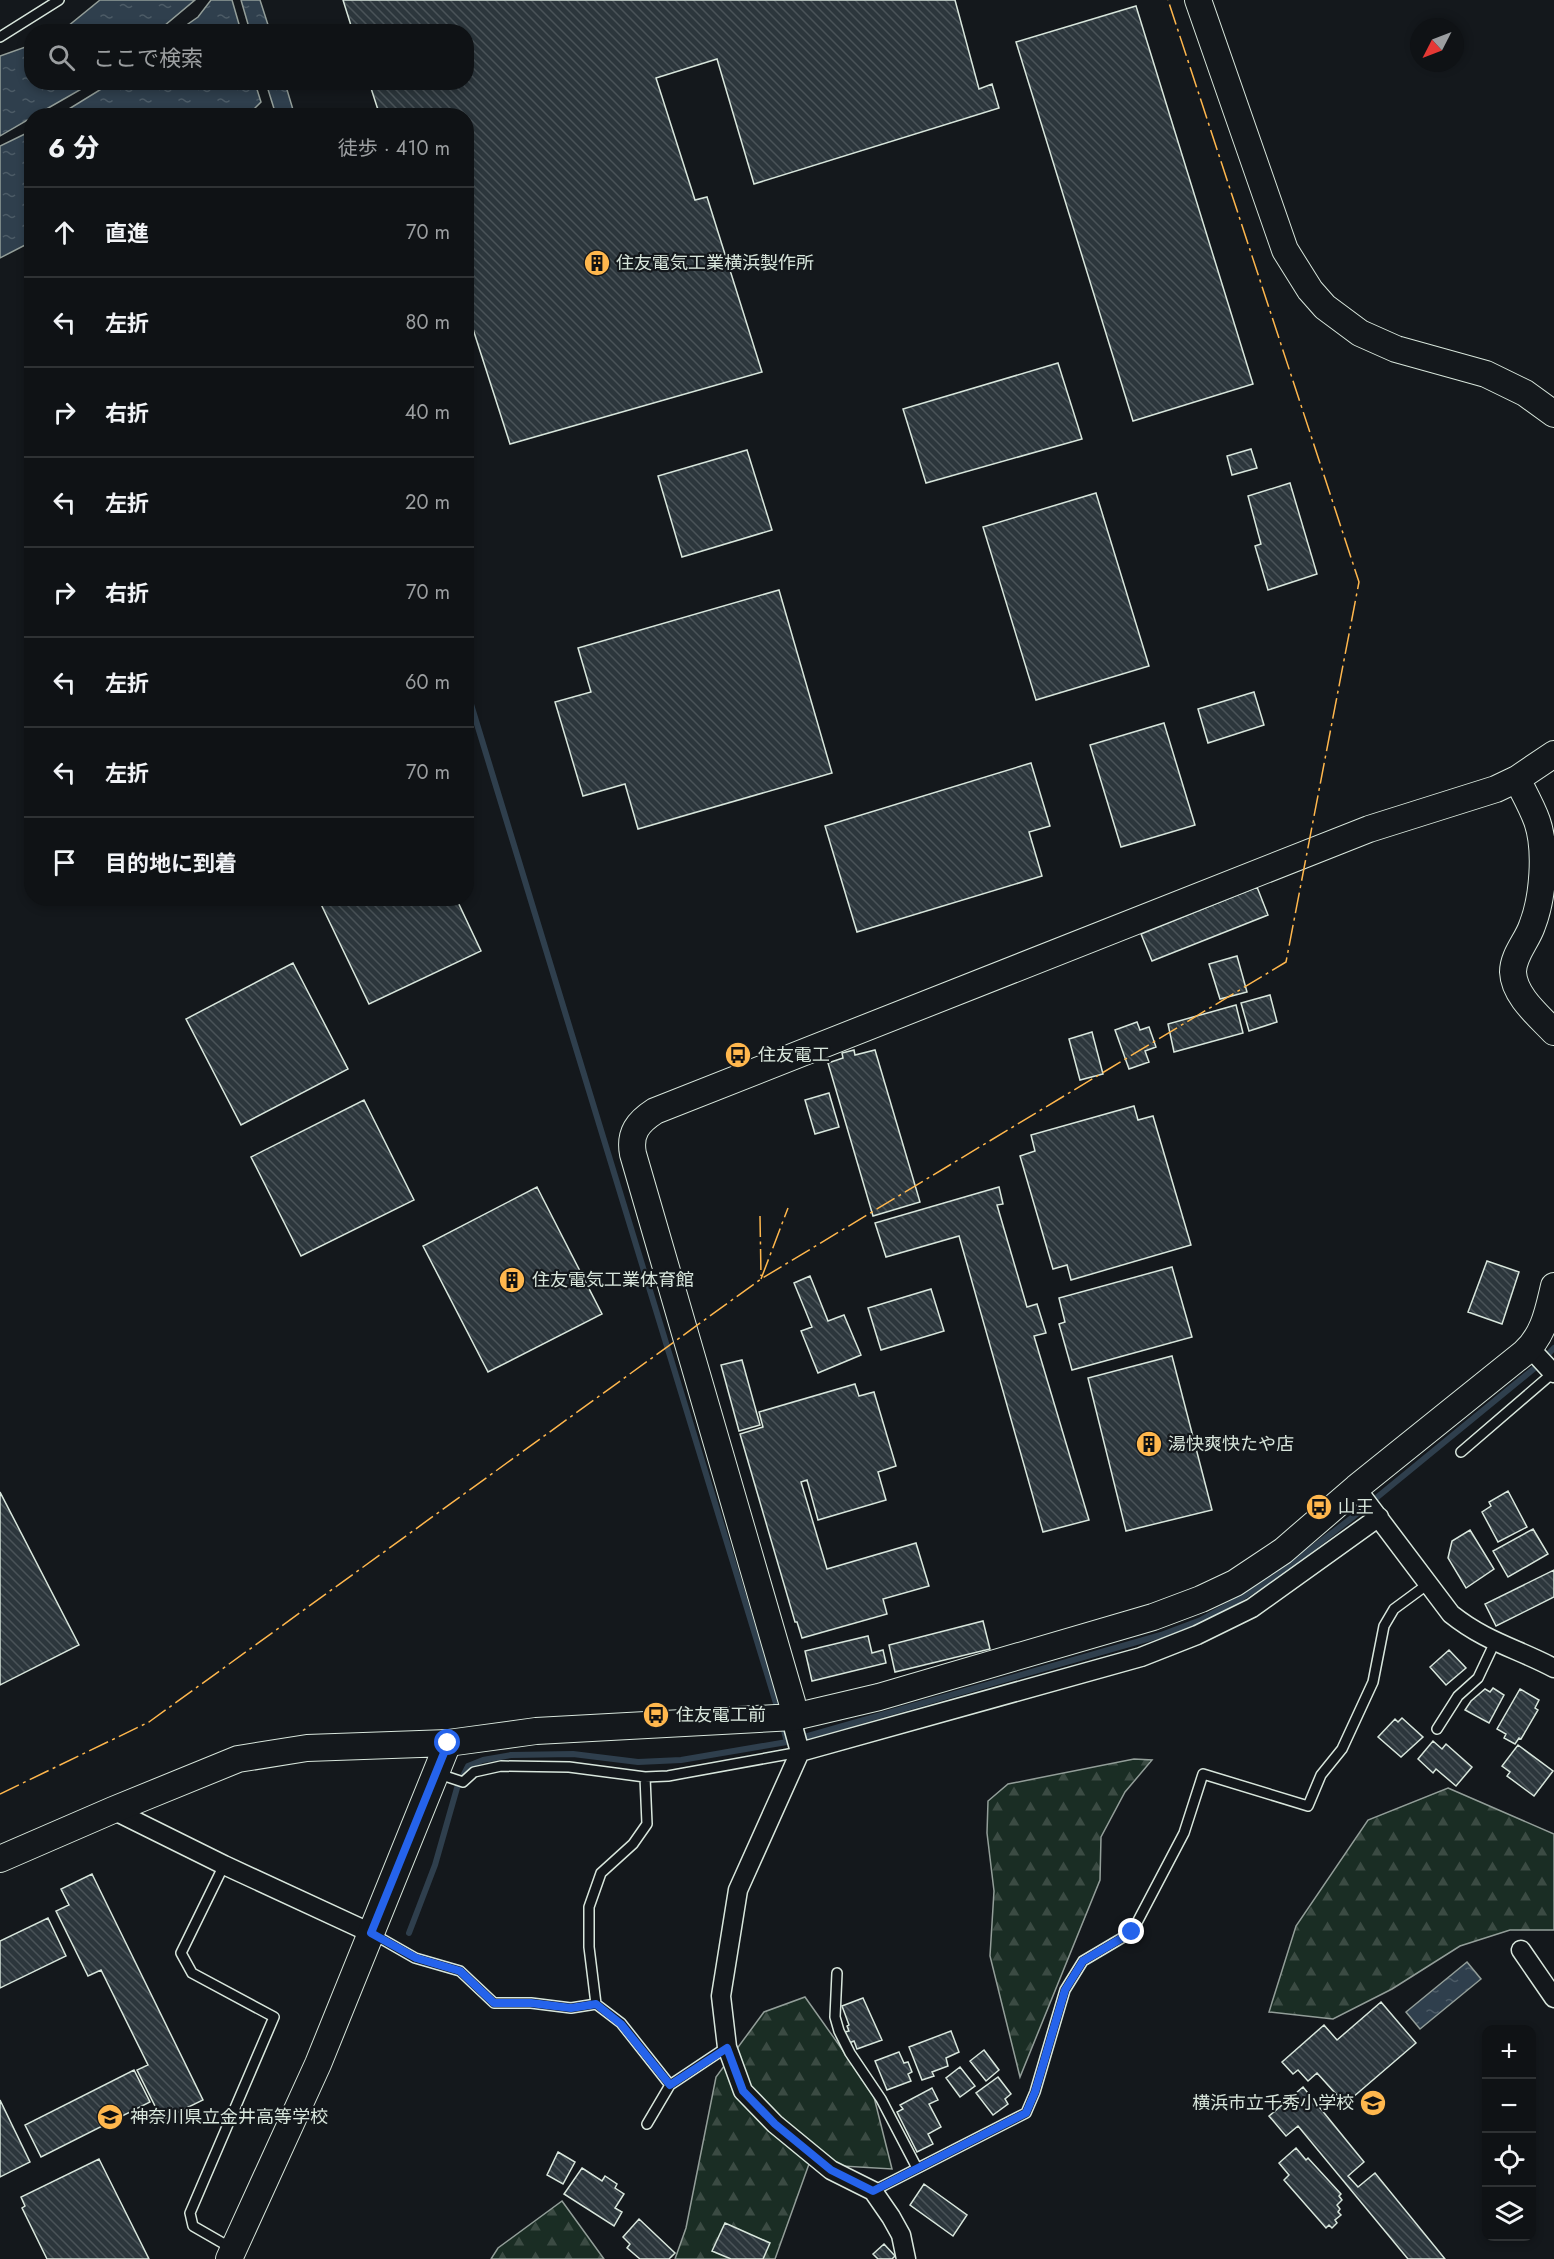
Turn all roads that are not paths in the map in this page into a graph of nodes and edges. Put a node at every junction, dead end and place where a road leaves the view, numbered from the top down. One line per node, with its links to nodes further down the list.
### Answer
1 (59, 0): 3 (lane)
2 (1198, 0): 4 (street)
3 (0, 37)
4 (1554, 414)
5 (1554, 754): 6 (street)
6 (1517, 779): 7 (street); 18 (street)
7 (1554, 1032)
8 (1554, 1286): 9 (street)
9 (1534, 1352): 10 (street); 12 (street)
10 (1553, 1372): 11 (lane)
11 (1461, 1452)
12 (1356, 1488): 13 (street); 18 (street)
13 (1379, 1517): 14 (street); 18 (street)
14 (1428, 1584): 15 (street); 33 (lane)
15 (1495, 1642): 16 (street); 17 (lane)
16 (1554, 1668)
17 (1437, 1729)
18 (793, 1732): 19 (street); 21 (lane); 30 (street)
19 (448, 1743): 20 (street); 22 (street)
20 (436, 1773): 21 (lane); 25 (street)
21 (645, 1778): 29 (lane)
22 (113, 1810): 23 (street); 24 (street)
23 (0, 1859)
24 (224, 1864): 25 (street); 35 (lane)
25 (371, 1933): 29 (lane); 35 (street)
26 (1521, 1950): 28 (street)
27 (837, 1973): 33 (lane)
28 (1554, 1998)
29 (596, 2004): 31 (lane)
30 (727, 2048): 31 (lane); 34 (street)
31 (670, 2085): 32 (lane)
32 (647, 2124)
33 (917, 2168): 34 (lane)
34 (873, 2191): 36 (street)
35 (231, 2254)
36 (906, 2259)

